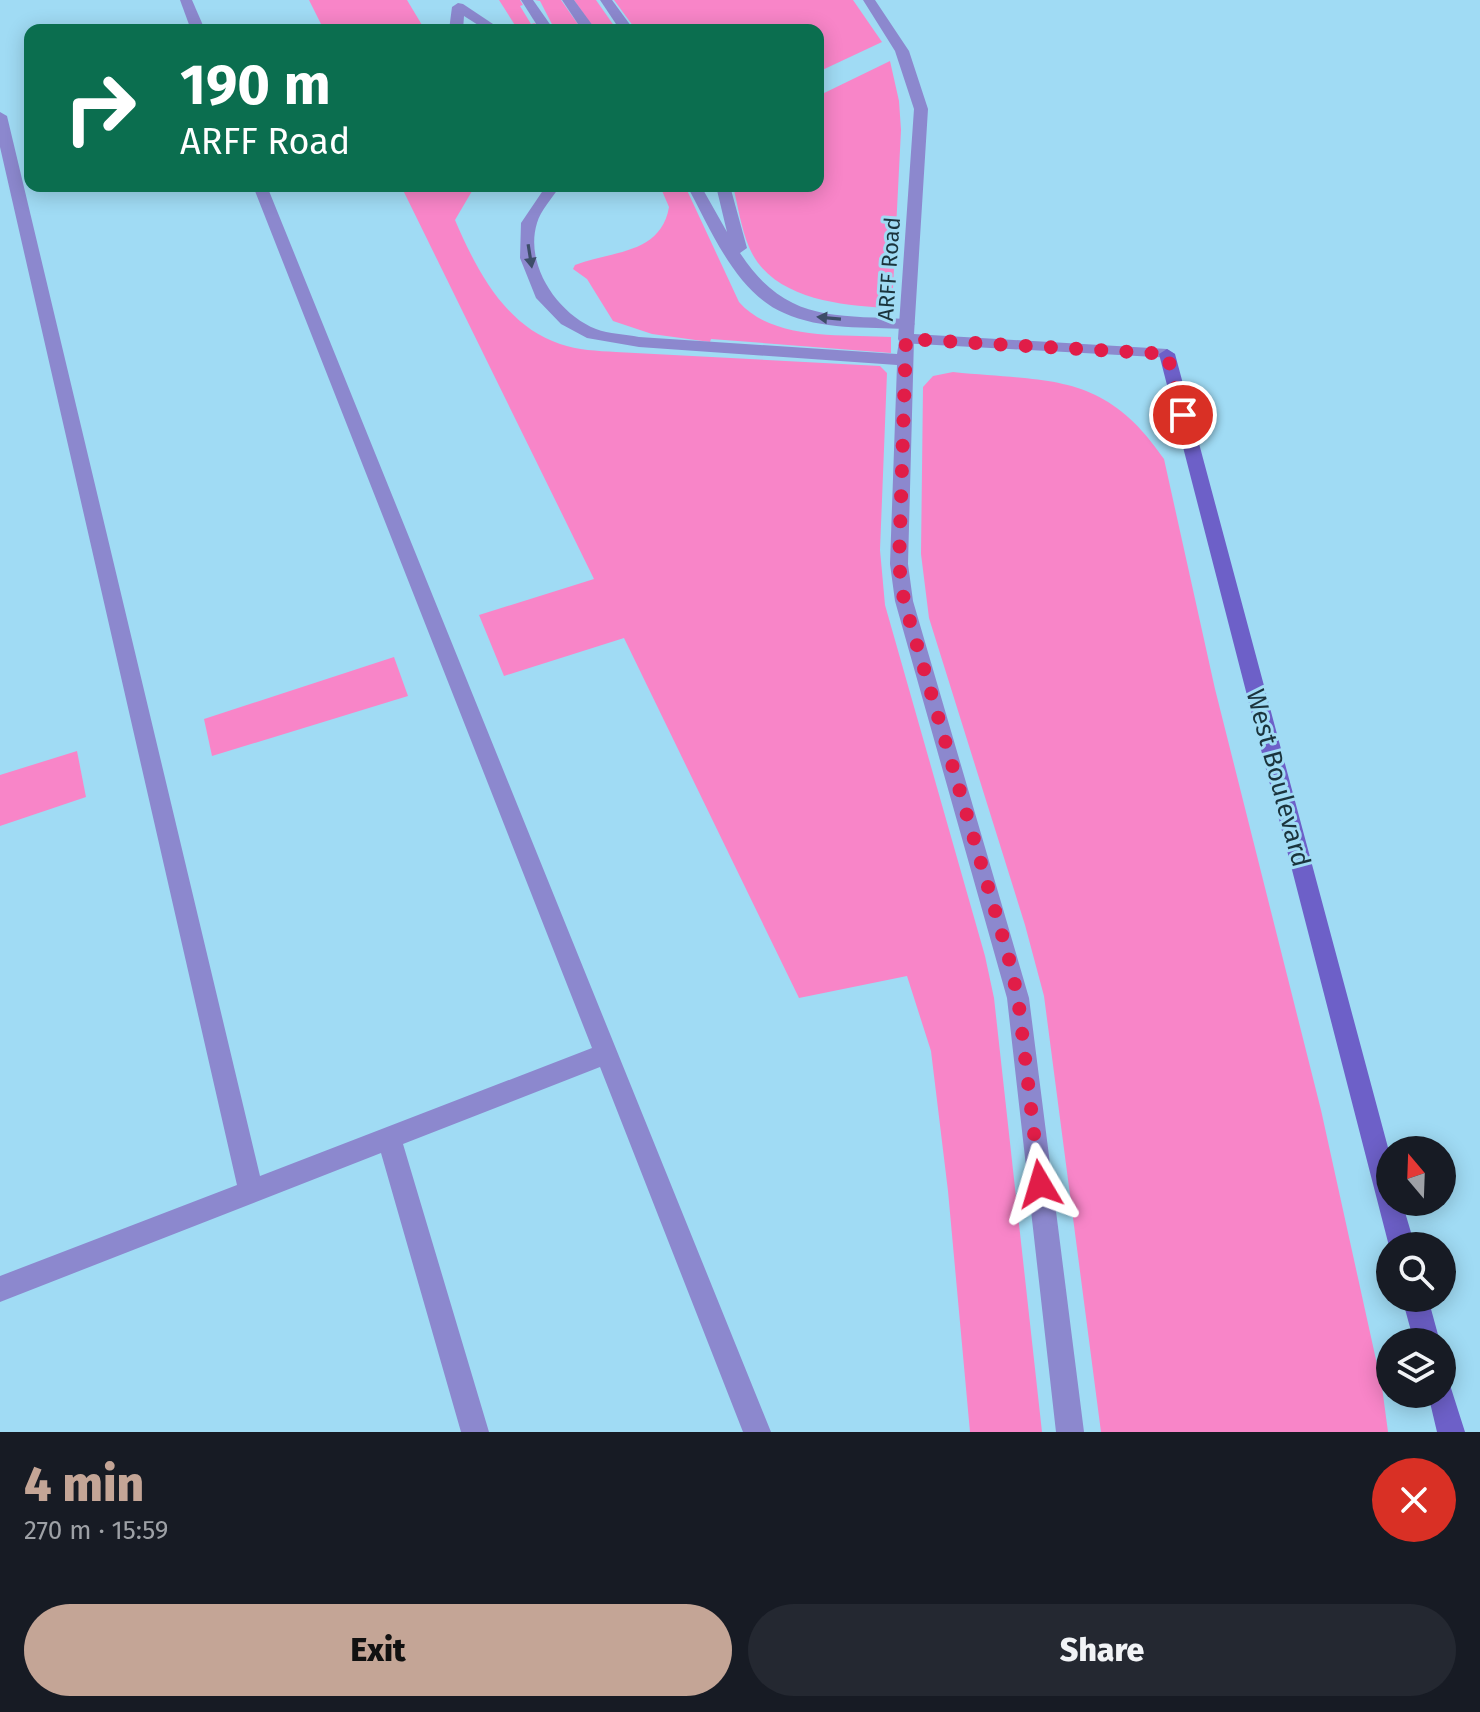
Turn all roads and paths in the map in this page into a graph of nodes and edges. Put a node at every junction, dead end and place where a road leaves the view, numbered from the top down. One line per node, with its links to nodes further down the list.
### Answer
1 (186, 0): 7 (street)
2 (527, 0): 13 (street)
3 (568, 0): 14 (street)
4 (606, 0): 15 (street)
5 (869, 0): 22 (street, ARFF Road)
6 (456, 3): 8 (street); 9 (street); 10 (street); 11 (street); 12 (street)
7 (196, 24)
8 (456, 24)
9 (462, 24)
10 (468, 24)
11 (476, 24)
12 (486, 24)
13 (543, 24)
14 (585, 24)
15 (623, 24)
16 (0, 116): 27 (street)
17 (262, 192): 24 (street)
18 (549, 192): 22 (street, one-way to 22)
19 (698, 192): 21 (street)
20 (724, 192): 21 (street)
21 (744, 271): 22 (street, one-way to 21)
22 (906, 341): 23 (street, ARFF Road); 32 (street)
23 (1167, 354): 26 (street, West Boulevard)
24 (606, 1054): 25 (street); 31 (street)
25 (389, 1139): 27 (street); 30 (street)
26 (1376, 1149)
27 (251, 1192): 28 (street)
28 (0, 1289)
29 (1445, 1408): 33 (street)
30 (475, 1432)
31 (757, 1432)
32 (1070, 1432)
33 (1451, 1432)

